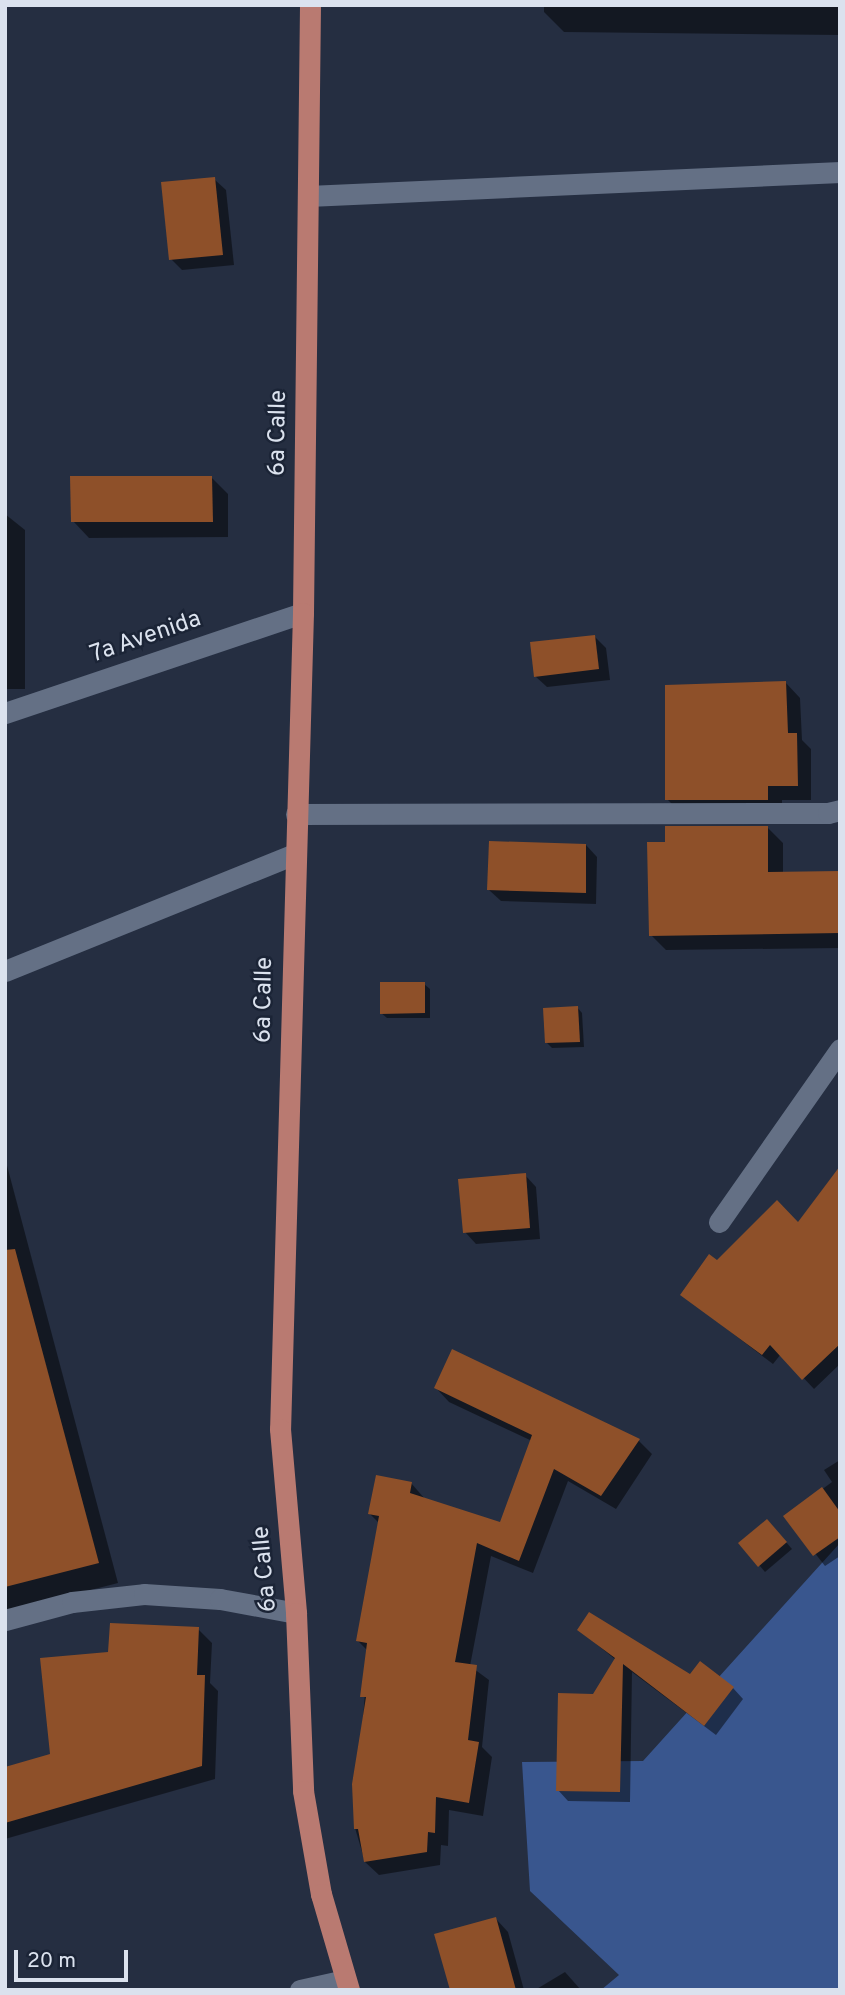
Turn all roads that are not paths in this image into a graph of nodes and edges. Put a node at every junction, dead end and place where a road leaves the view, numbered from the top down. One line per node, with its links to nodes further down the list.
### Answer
1 (310, 5): 3 (main road, 6a Calle)
2 (840, 172): 3 (street)
3 (307, 195): 4 (main road, 6a Calle)
4 (303, 613): 5 (street, 7a Avenida); 7 (main road, 6a Calle)
5 (5, 713)
6 (840, 810): 7 (street)
7 (296, 814): 8 (main road, 6a Calle)
8 (295, 854): 9 (street); 12 (main road, 6a Calle)
9 (5, 971)
10 (840, 1049): 11 (street)
11 (719, 1222)
12 (296, 1613): 13 (street); 14 (main road, 6a Calle)
13 (5, 1620)
14 (347, 1985): 15 (street)
15 (300, 1990)

